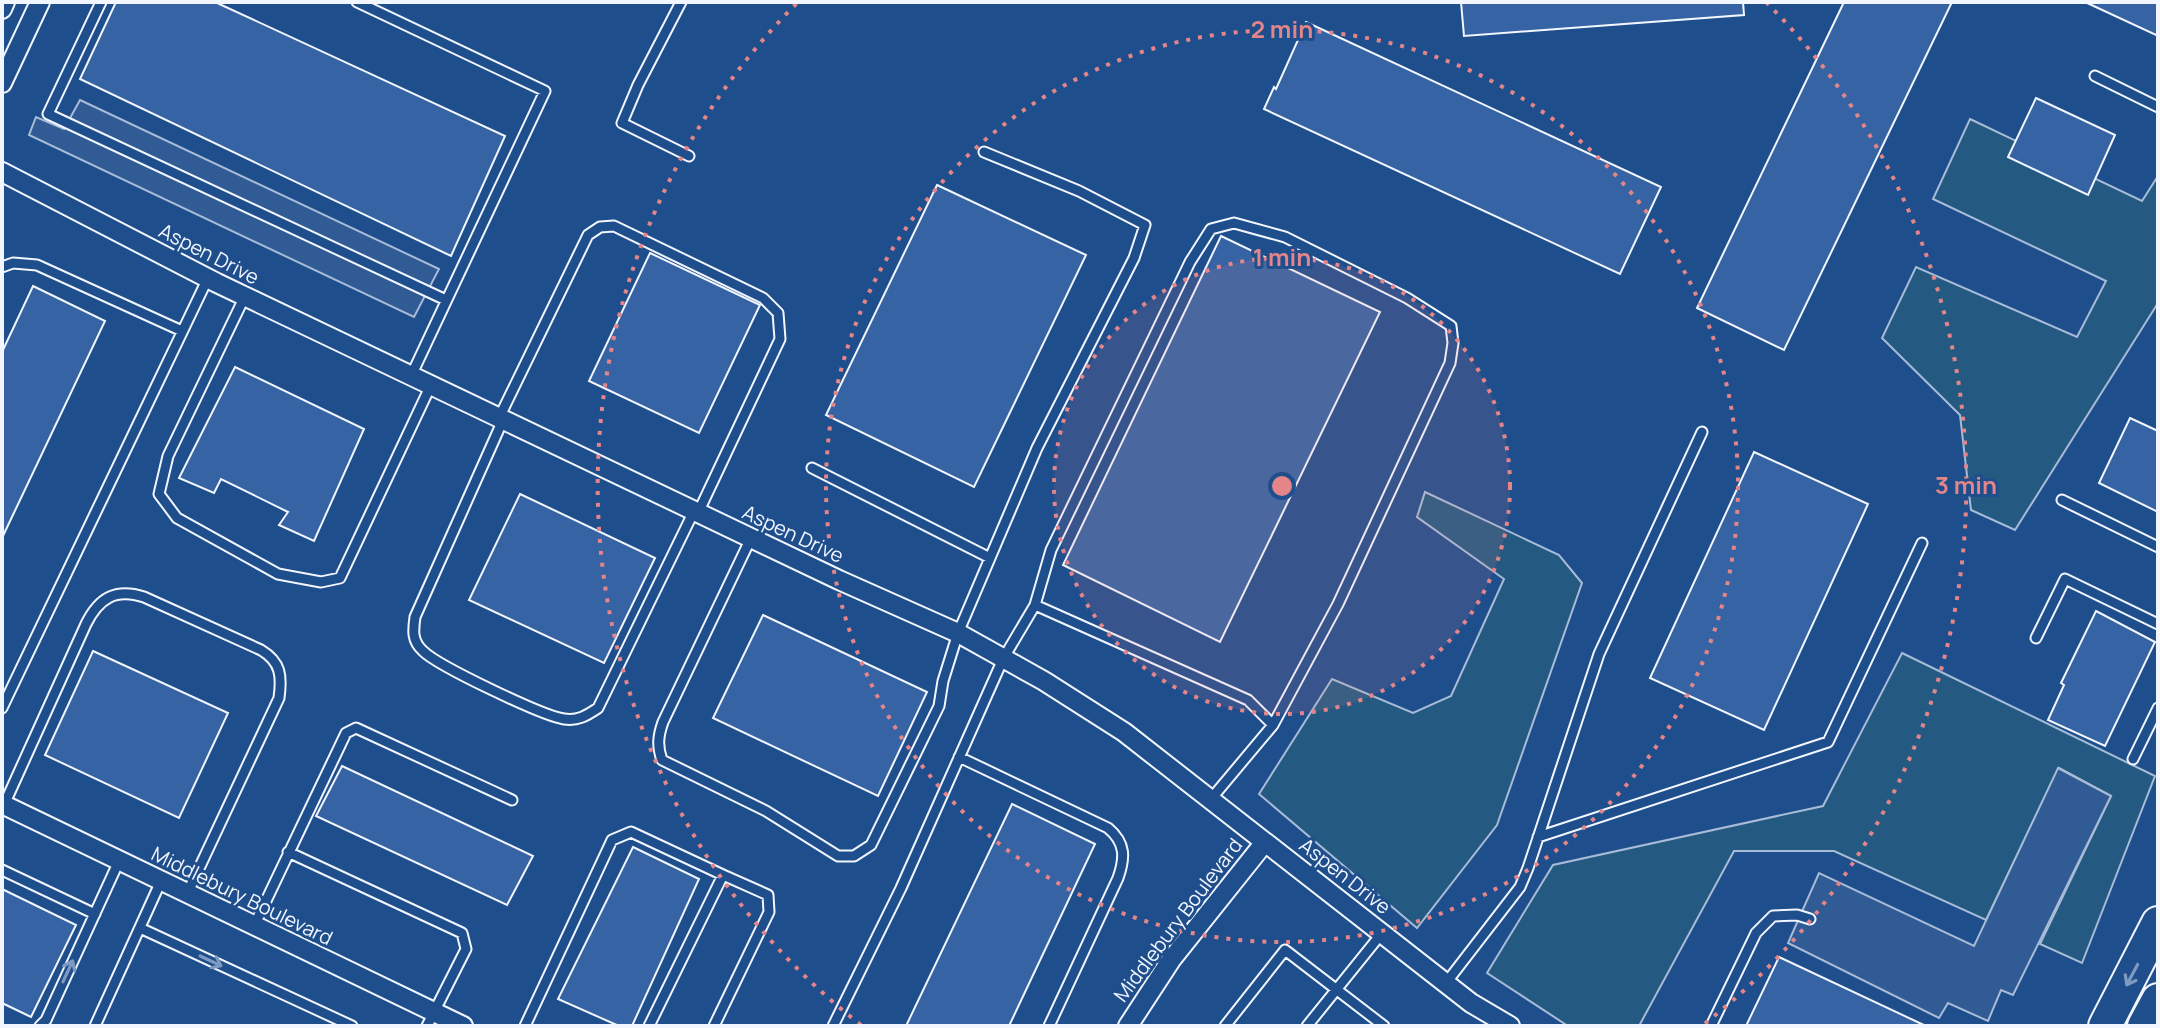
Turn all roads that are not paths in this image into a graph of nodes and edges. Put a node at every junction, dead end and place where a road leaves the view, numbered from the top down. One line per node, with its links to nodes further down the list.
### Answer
1 (5, 2): 6 (street)
2 (40, 2): 8 (street)
3 (101, 2): 16 (lane)
4 (357, 2): 16 (lane)
5 (681, 2): 11 (lane)
6 (2, 9)
7 (2095, 76): 9 (lane)
8 (2, 83)
9 (2158, 107)
10 (984, 152): 28 (lane)
11 (689, 156)
12 (2, 172): 14 (street, Aspen Drive)
13 (2, 267): 17 (lane)
14 (208, 278): 15 (street, Aspen Drive); 17 (lane)
15 (245, 296): 18 (street, Aspen Drive); 19 (lane)
16 (446, 300): 18 (lane)
17 (182, 331): 34 (lane)
18 (411, 376): 19 (street, Aspen Drive)
19 (431, 385): 20 (street, Aspen Drive)
20 (501, 419): 24 (street, Aspen Drive); 24 (lane); 24 (lane)
21 (1702, 432): 42 (lane)
22 (812, 468): 28 (lane)
23 (2062, 500): 27 (lane)
24 (696, 512): 25 (street, Aspen Drive)
25 (751, 538): 31 (street, Aspen Drive); 31 (lane)
26 (1922, 543): 42 (lane)
27 (2158, 547)
28 (990, 558): 31 (lane)
29 (1035, 605): 33 (lane); 36 (lane); 36 (lane)
30 (2158, 624): 32 (lane)
31 (958, 633): 33 (street, Aspen Drive)
32 (2036, 638)
33 (1003, 659): 37 (lane); 39 (street, Aspen Drive)
34 (2, 708)
35 (2158, 708): 38 (lane)
36 (1273, 725): 39 (lane)
37 (959, 757): 67 (lane); 68 (lane)
38 (2133, 759)
39 (1211, 799): 43 (street, Aspen Drive)
40 (512, 800): 44 (lane)
41 (3, 804): 45 (street, Middlebury Boulevard); 49 (lane)
42 (1538, 837): 56 (lane)
43 (1265, 842): 55 (street, Aspen Drive); 69 (street, Middlebury Boulevard)
44 (288, 852): 53 (lane); 59 (lane)
45 (119, 861): 48 (street, Middlebury Boulevard); 50 (lane)
46 (2, 870): 50 (lane)
47 (723, 875): 64 (lane); 65 (lane); 66 (lane)
48 (161, 881): 49 (street, Middlebury Boulevard); 54 (lane)
49 (187, 894): 53 (street, Middlebury Boulevard)
50 (95, 914): 60 (lane, one-way to 50)
51 (1810, 919): 74 (lane)
52 (2158, 923): 75 (highway, one-way to 75)
53 (254, 926): 59 (street, Middlebury Boulevard)
54 (140, 928): 61 (lane); 62 (lane, one-way to 62)
55 (1382, 933): 56 (street, Aspen Drive); 57 (lane)
56 (1446, 983): 73 (street, Aspen Drive)
57 (1337, 988): 70 (lane); 71 (lane); 72 (lane)
58 (2158, 1000): 76 (highway)
59 (430, 1019): 63 (street, Middlebury Boulevard)
60 (40, 1026)
61 (95, 1026)
62 (352, 1026)
63 (463, 1026)
64 (525, 1026)
65 (649, 1026)
66 (714, 1026)
67 (833, 1026)
68 (1049, 1026)
69 (1128, 1026)
70 (1225, 1026)
71 (1307, 1026)
72 (1384, 1026)
73 (1510, 1026)
74 (1711, 1026)
75 (2105, 1026)
76 (2144, 1026)

